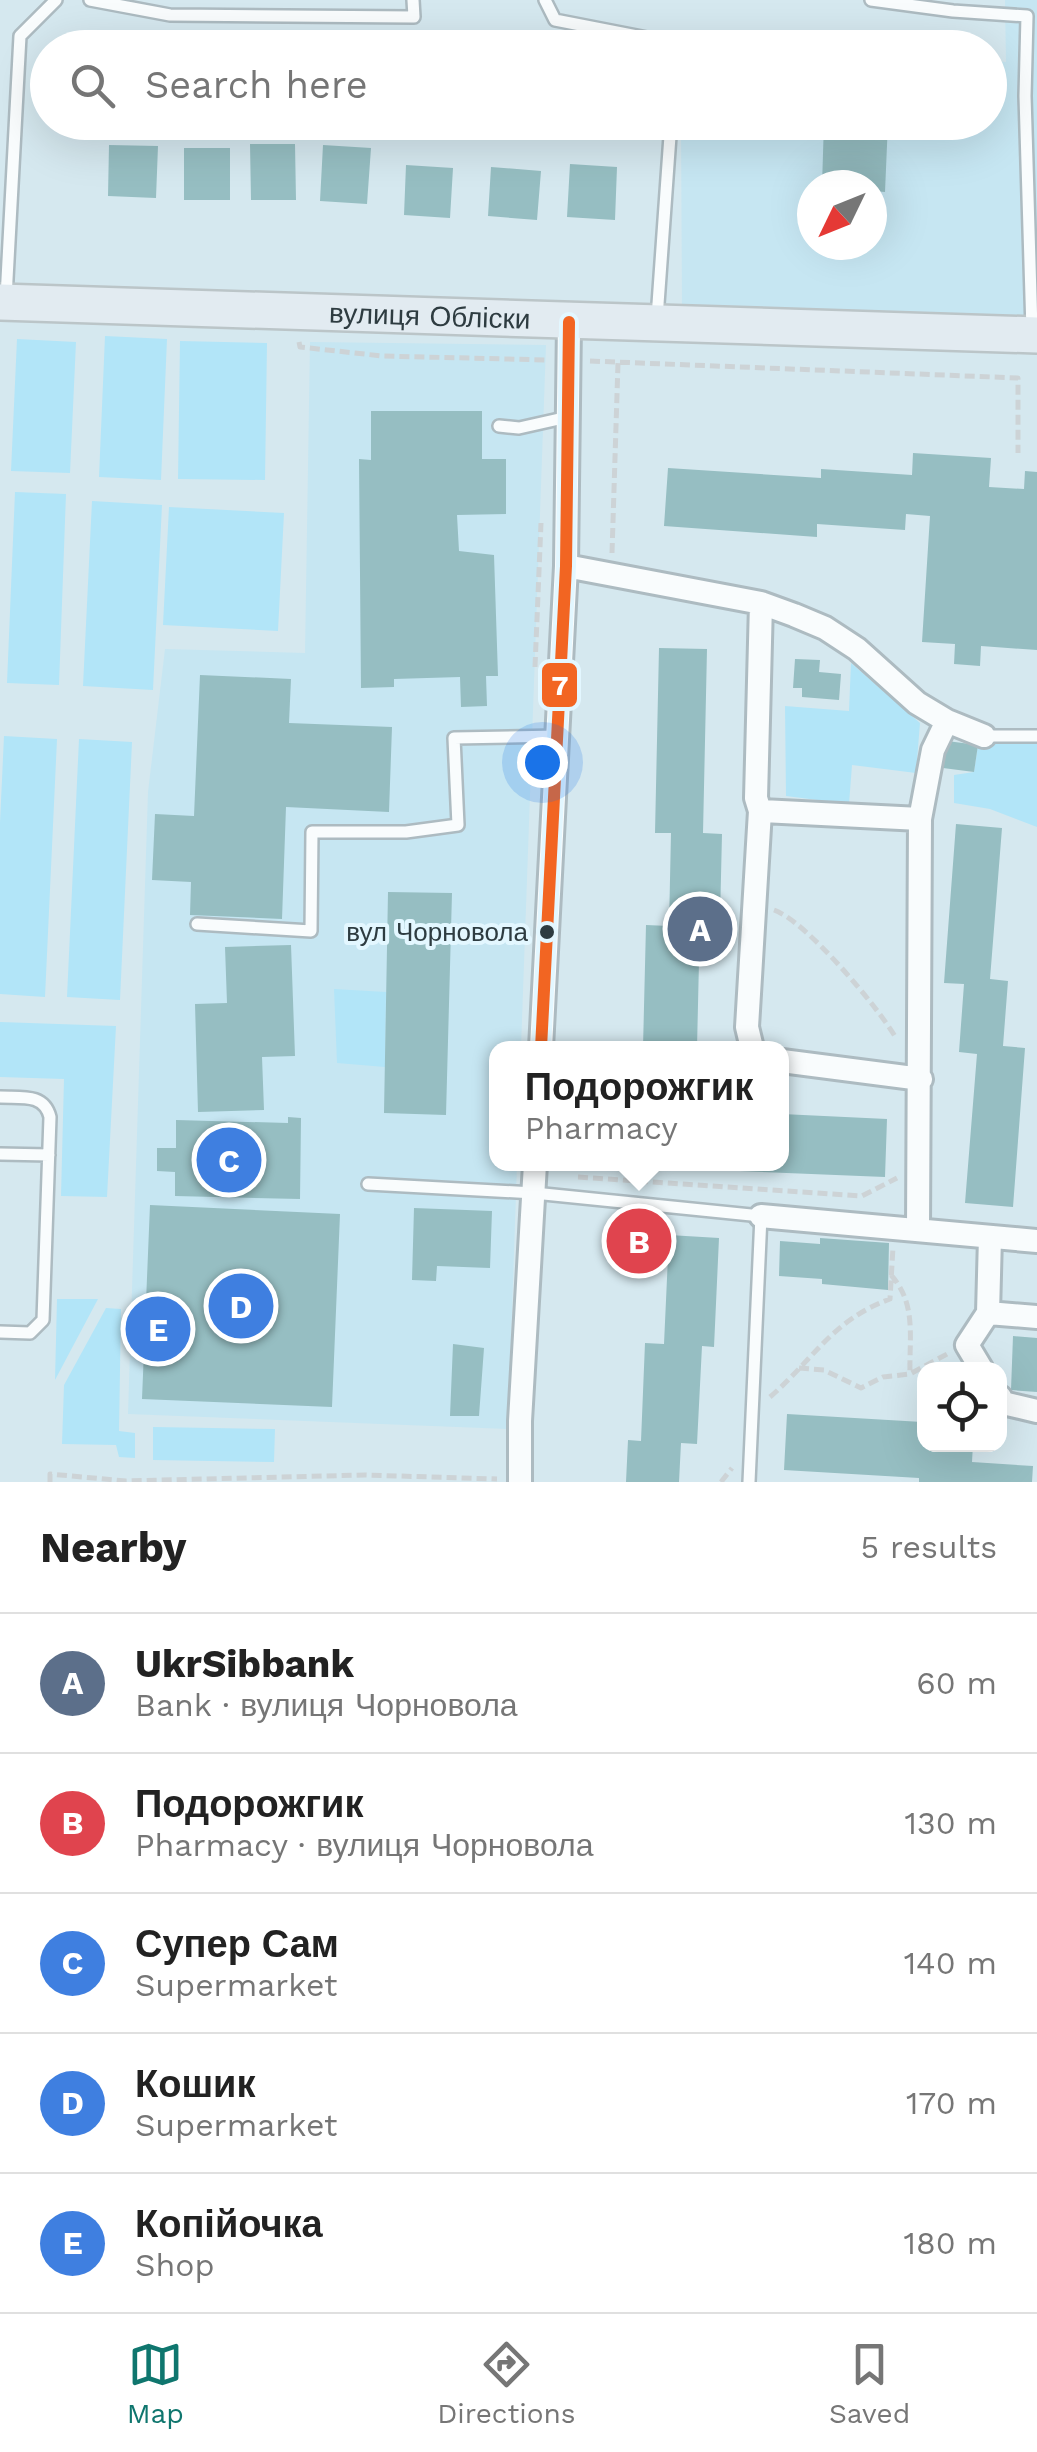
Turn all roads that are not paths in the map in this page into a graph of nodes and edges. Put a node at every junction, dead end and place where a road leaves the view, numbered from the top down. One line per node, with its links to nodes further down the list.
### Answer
1 (56, 0): 8 (lane)
2 (90, 0): 3 (lane)
3 (413, 0)
4 (545, 0): 6 (lane)
5 (870, 0): 11 (lane)
6 (606, 30)
7 (670, 140): 10 (lane)
8 (3, 302): 9 (main road, вулиця Обліски)
9 (569, 322): 10 (main road, вулиця Обліски); 12 (street)
10 (657, 324): 11 (main road, вулиця Обліски)
11 (1034, 335)
12 (568, 418): 13 (lane); 14 (street)
13 (500, 426)
14 (577, 568): 15 (street); 17 (street)
15 (761, 604): 16 (street); 20 (street)
16 (947, 721): 18 (street); 21 (street)
17 (558, 736): 22 (lane); 23 (street)
18 (984, 736): 19 (lane)
19 (1037, 736)
20 (760, 811): 21 (street); 24 (street)
21 (920, 819): 26 (street)
22 (197, 924)
23 (541, 1041)
24 (750, 1041)
25 (789, 1062): 26 (street)
26 (921, 1079): 34 (street)
27 (0, 1097): 29 (lane)
28 (0, 1154): 29 (lane)
29 (49, 1155): 39 (lane)
30 (535, 1171): 32 (street)
31 (368, 1184): 32 (lane)
32 (534, 1194): 33 (lane); 43 (street)
33 (762, 1216): 34 (street); 44 (lane)
34 (906, 1229): 35 (street)
35 (990, 1237): 36 (street); 37 (street)
36 (1037, 1241)
37 (988, 1313): 38 (street); 40 (street)
38 (1037, 1317)
39 (0, 1332)
40 (977, 1362)
41 (1007, 1404): 42 (street)
42 (1037, 1411)
43 (520, 1482)
44 (749, 1482)

